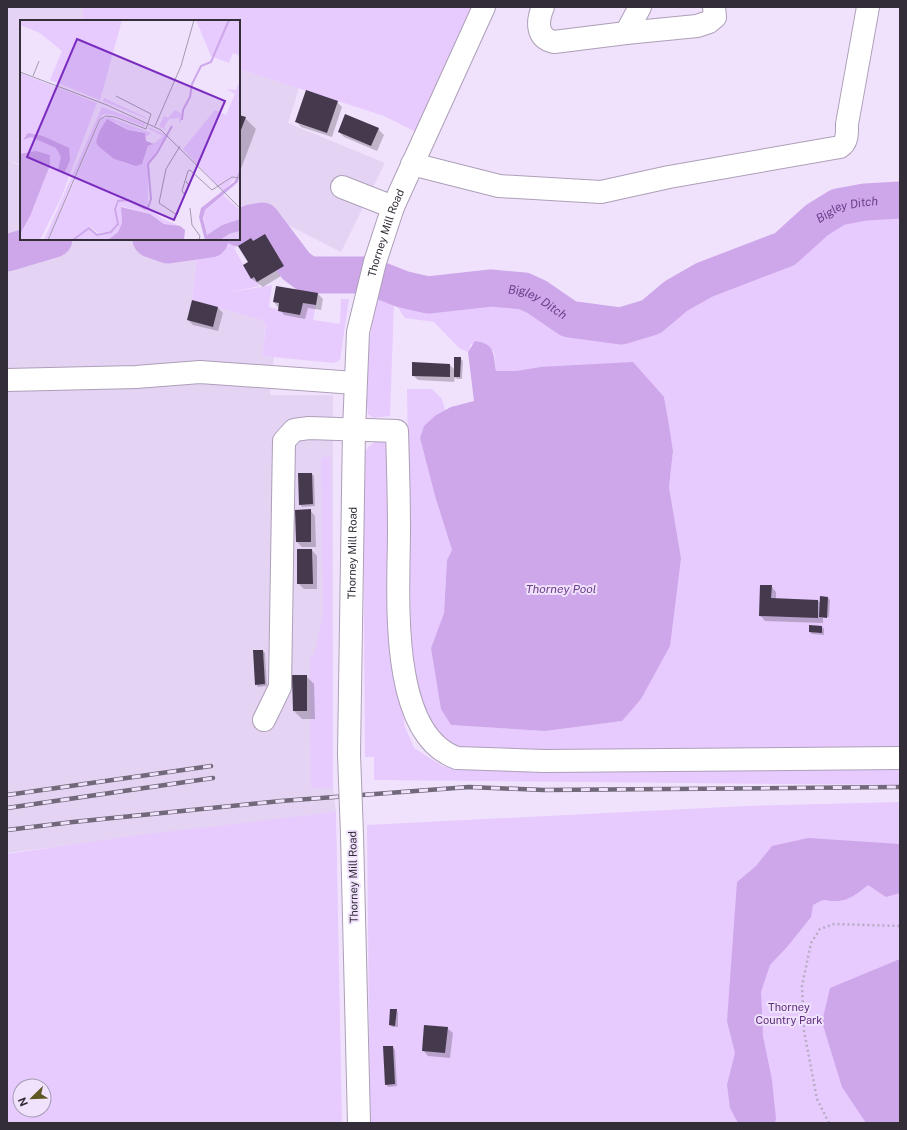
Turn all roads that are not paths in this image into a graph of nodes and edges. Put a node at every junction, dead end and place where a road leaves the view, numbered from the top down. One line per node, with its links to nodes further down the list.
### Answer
1 (484, 7): 7 (street, Thorney Mill Road)
2 (544, 7): 6 (street)
3 (640, 7): 6 (street)
4 (714, 7): 6 (street)
5 (868, 7): 7 (street)
6 (626, 33)
7 (412, 164): 9 (street, Thorney Mill Road)
8 (342, 187): 9 (street)
9 (393, 208): 11 (street, Thorney Mill Road)
10 (7, 380): 11 (street)
11 (355, 383): 12 (street, Thorney Mill Road)
12 (354, 430): 13 (street); 14 (street); 15 (street, Thorney Mill Road, bridge)
13 (264, 720)
14 (900, 758)
15 (359, 1123)

